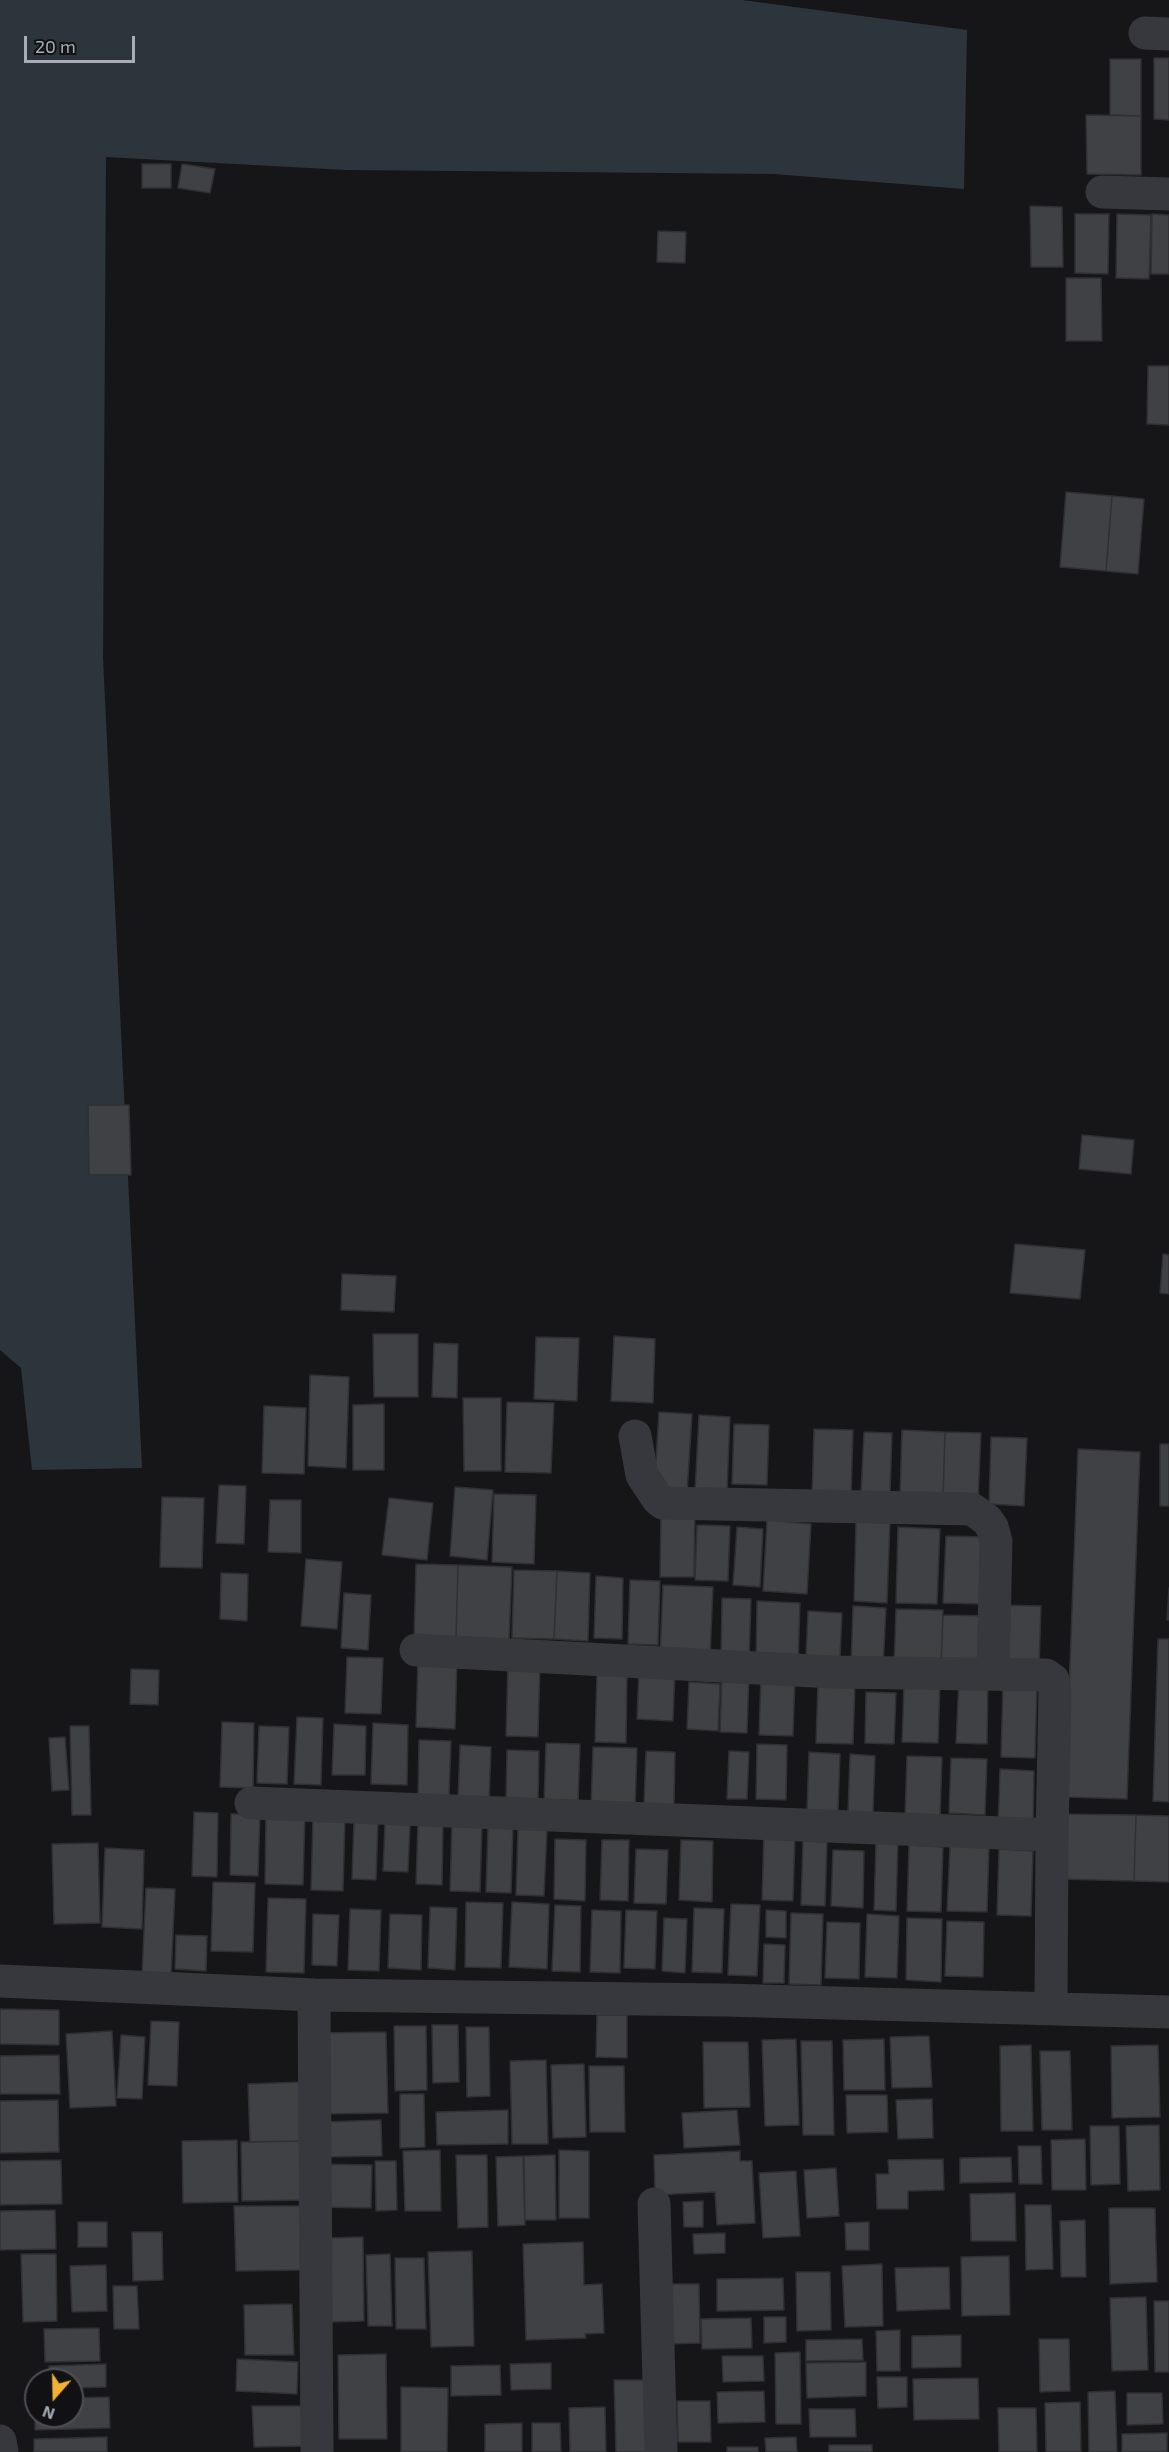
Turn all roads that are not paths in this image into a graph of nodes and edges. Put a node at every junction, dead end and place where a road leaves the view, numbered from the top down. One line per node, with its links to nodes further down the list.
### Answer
1 (1102, 192): 2 (street)
2 (1169, 194)
3 (635, 1436): 5 (street)
4 (416, 1650): 5 (street)
5 (993, 1674): 7 (street)
6 (251, 1803): 7 (street)
7 (1052, 1835): 10 (street)
8 (0, 1981): 9 (street)
9 (314, 1995): 10 (street); 15 (street)
10 (1051, 2007): 11 (street)
11 (1169, 2012)
12 (654, 2205): 16 (street)
13 (0, 2441): 14 (street)
14 (2, 2452)
15 (317, 2452)
16 (661, 2452)

